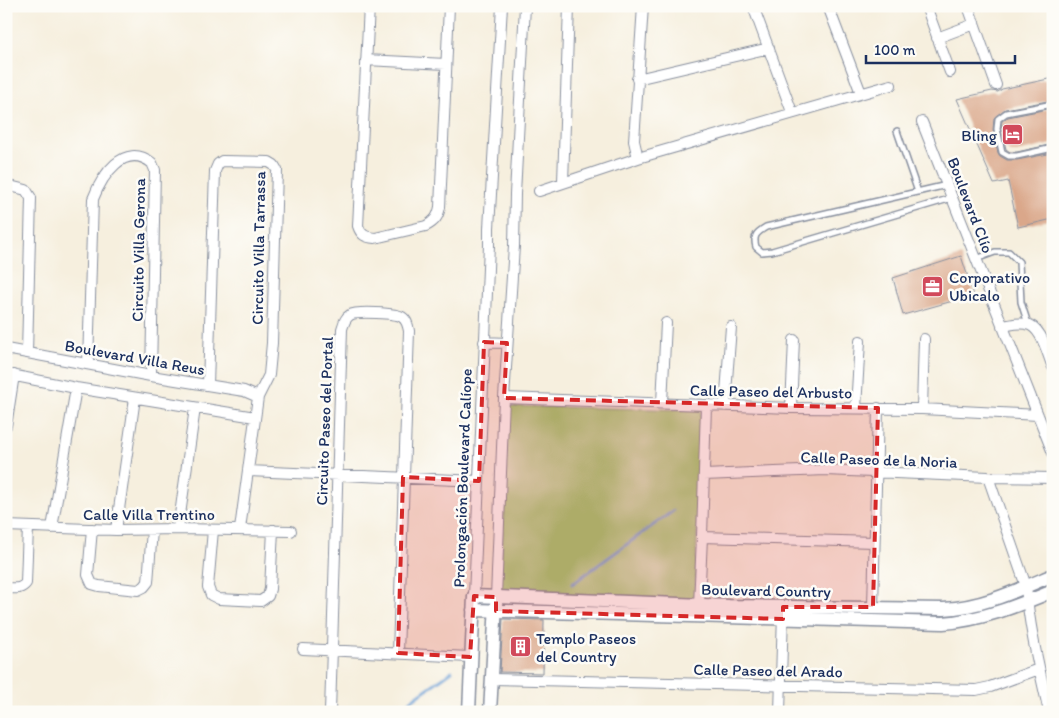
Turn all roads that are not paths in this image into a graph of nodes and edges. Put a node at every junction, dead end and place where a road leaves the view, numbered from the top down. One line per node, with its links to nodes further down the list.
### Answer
1 (369, 6): 14 (street)
2 (449, 6): 15 (street)
3 (502, 6): 41 (street, Prolongación Boulevard Calíope)
4 (525, 6): 42 (street)
5 (569, 6): 27 (street)
6 (643, 6): 17 (street)
7 (753, 6): 13 (street)
8 (828, 6): 20 (street)
9 (926, 6): 12 (street)
10 (968, 6): 11 (street)
11 (974, 24): 12 (street); 19 (street)
12 (937, 38): 16 (street)
13 (769, 48): 17 (street); 22 (street)
14 (366, 60): 15 (street); 15 (street)
15 (446, 64)
16 (950, 72)
17 (637, 79): 26 (street)
18 (891, 85): 20 (street)
19 (996, 85)
20 (861, 93): 22 (street)
21 (1053, 104): 25 (lane)
22 (792, 112): 26 (street)
23 (922, 122): 28 (street, Boulevard Clío)
24 (897, 131): 31 (lane)
25 (1053, 148)
26 (638, 158): 27 (street)
27 (563, 182): 30 (street)
28 (947, 184): 31 (lane); 32 (street, Boulevard Clío)
29 (6, 185): 44 (street)
30 (539, 191)
31 (918, 192): 32 (lane)
32 (952, 198): 33 (street, Boulevard Clío)
33 (975, 259): 35 (lane); 36 (street, Boulevard Clío)
34 (666, 323): 54 (street)
35 (1028, 324): 36 (street); 46 (street)
36 (1002, 326): 62 (street, Boulevard Clío)
37 (731, 327): 56 (street)
38 (924, 339): 61 (street)
39 (794, 340): 58 (street)
40 (860, 341): 59 (street)
41 (484, 342): 42 (street); 73 (street, Prolongación Boulevard Calíope)
42 (507, 343): 53 (street)
43 (6, 349): 44 (street, Boulevard Villa Reus)
44 (27, 353): 45 (street, Boulevard Villa Reus)
45 (88, 364): 48 (street, Boulevard Villa Reus); 48 (street, Circuito Villa Gerona)
46 (1053, 367)
47 (10, 374): 50 (street); 64 (street)
48 (151, 376): 49 (street, Boulevard Villa Reus)
49 (208, 385): 51 (street, Boulevard Villa Reus); 51 (street, Circuito Villa Tarrassa)
50 (76, 388): 52 (street); 76 (street)
51 (258, 397): 63 (street)
52 (135, 398): 57 (street); 80 (street)
53 (504, 398): 54 (street, Calle Paseo del Arbusto); 92 (street)
54 (662, 403): 55 (street, Calle Paseo del Arbusto)
55 (706, 405): 56 (street, Calle Paseo del Arbusto); 69 (street)
56 (725, 406): 58 (street, Calle Paseo del Arbusto)
57 (195, 408): 63 (street); 78 (street)
58 (791, 408): 59 (street, Calle Paseo del Arbusto)
59 (856, 408): 60 (street, Calle Paseo del Arbusto)
60 (878, 408): 61 (street, Calle Paseo del Arbusto); 67 (street)
61 (922, 409): 62 (street, Calle Paseo del Arbusto)
62 (1038, 415): 65 (street, Boulevard Clío)
63 (255, 417): 66 (street)
64 (6, 426)
65 (1053, 453)
66 (248, 471): 68 (street); 79 (street)
67 (877, 473): 69 (street, Calle Paseo de la Noria); 71 (street, Calle Paseo de la Noria); 86 (street)
68 (338, 474): 70 (street); 70 (street, Circuito Paseo del Portal); 100 (street, Circuito Paseo del Portal)
69 (704, 475): 85 (street)
70 (403, 477): 73 (street); 101 (street, Circuito Paseo del Portal)
71 (988, 477): 72 (street, Calle Paseo de la Noria); 88 (street)
72 (1053, 478)
73 (479, 481): 91 (street, Prolongación Boulevard Calíope)
74 (6, 526): 75 (street, Calle Villa Trentino)
75 (28, 527): 76 (street, Calle Villa Trentino); 89 (street)
76 (52, 528): 77 (street, Calle Villa Trentino)
77 (92, 529): 80 (street, Calle Villa Trentino); 81 (street)
78 (178, 529): 81 (street, Calle Villa Trentino); 82 (street, Calle Villa Trentino)
79 (240, 529): 82 (street, Calle Villa Trentino); 83 (street, Calle Villa Trentino)
80 (116, 530): 81 (street, Calle Villa Trentino)
81 (152, 530)
82 (213, 530): 83 (street)
83 (273, 530): 84 (street, Calle Villa Trentino)
84 (291, 531)
85 (702, 537): 86 (street); 94 (street)
86 (874, 542): 95 (street)
87 (1053, 575): 88 (street, Boulevard Country)
88 (1026, 586): 93 (street); 95 (street, Boulevard Country)
89 (6, 588)
90 (1053, 591): 93 (street, Boulevard Country)
91 (474, 596): 92 (street, Boulevard Country); 96 (street, Prolongación Boulevard Calíope)
92 (496, 597): 94 (street, Boulevard Country); 97 (street)
93 (1027, 602): 98 (street, Boulevard Country); 103 (street)
94 (699, 605): 98 (street, Boulevard Country)
95 (874, 607): 98 (street, Boulevard Country)
96 (473, 610): 97 (street, Boulevard Country); 102 (street, Prolongación Boulevard Calíope)
97 (496, 611): 98 (street, Boulevard Country); 104 (street)
98 (783, 613): 105 (street)
99 (303, 649): 100 (street)
100 (332, 651): 101 (street); 106 (street, Circuito Paseo del Portal)
101 (398, 653): 102 (street)
102 (470, 658): 107 (street, Prolongación Boulevard Calíope)
103 (1039, 669): 105 (street, Calle Paseo del Arado); 110 (street)
104 (492, 679): 105 (street, Calle Paseo del Arado); 108 (street)
105 (781, 685): 109 (street)
106 (330, 712)
107 (468, 712)
108 (490, 712)
109 (780, 712)
110 (1049, 712)

